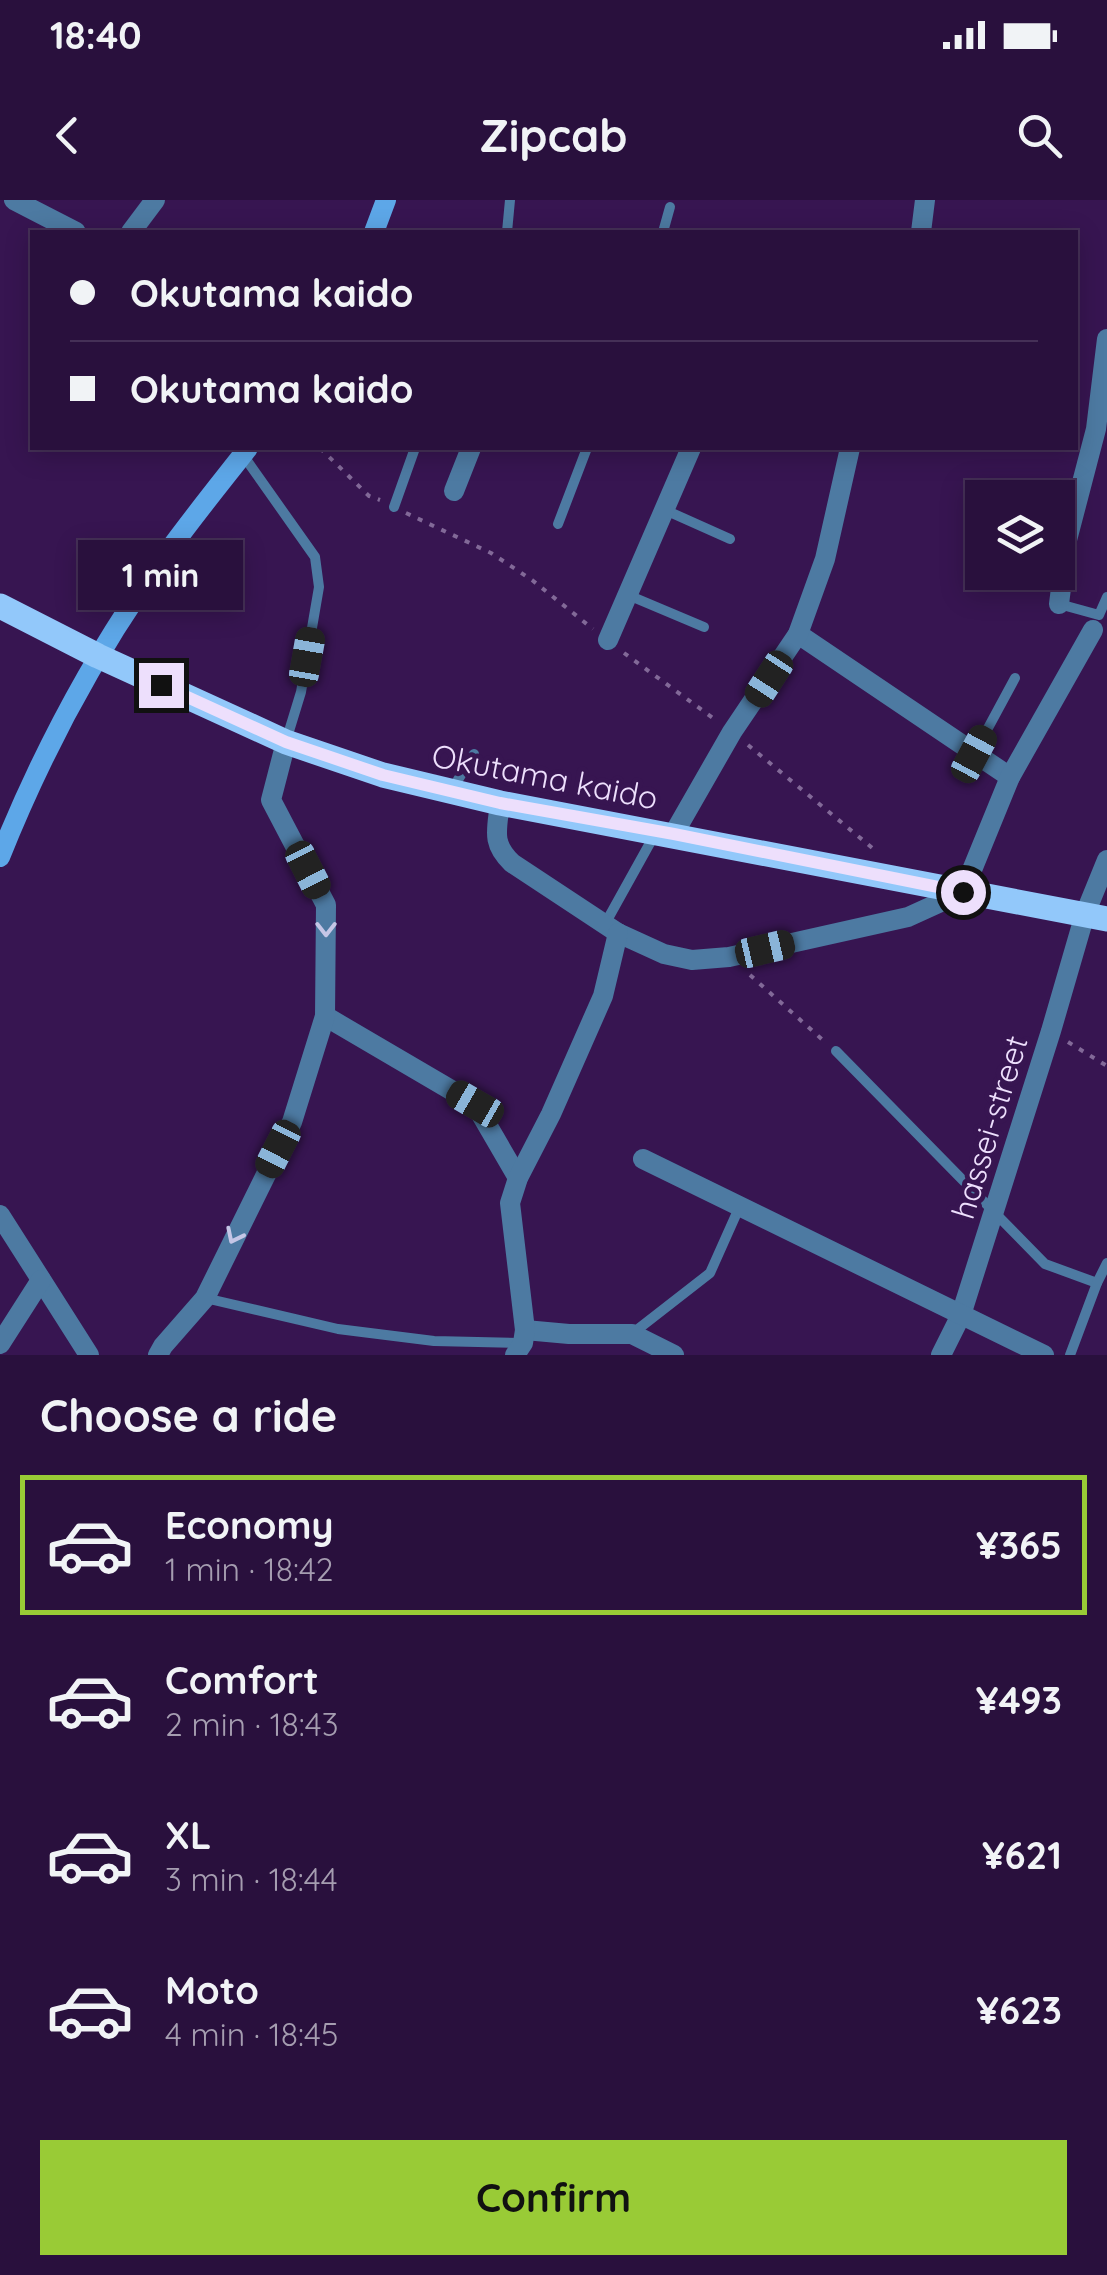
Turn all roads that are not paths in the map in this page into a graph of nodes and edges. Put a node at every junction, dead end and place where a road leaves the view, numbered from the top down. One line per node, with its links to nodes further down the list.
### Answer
1 (155, 200): 8 (street)
2 (386, 200): 9 (main road)
3 (510, 200): 10 (lane)
4 (926, 200): 12 (street)
5 (25, 203): 7 (street)
6 (670, 207): 11 (lane)
7 (72, 230)
8 (132, 230)
9 (375, 230)
10 (507, 230)
11 (664, 230)
12 (921, 230)
13 (1107, 339): 14 (street)
14 (1093, 428): 28 (street)
15 (414, 450): 22 (lane)
16 (470, 450): 21 (street)
17 (585, 450): 24 (lane)
18 (691, 450): 23 (street)
19 (850, 450): 32 (street)
20 (245, 451): 34 (main road); 36 (lane)
21 (454, 491)
22 (394, 507)
23 (665, 510): 25 (lane); 26 (street)
24 (558, 524)
25 (730, 538)
26 (628, 595): 30 (lane); 33 (street)
27 (1107, 597): 28 (lane)
28 (1059, 604)
29 (0, 606): 34 (main road, Okutama kaido)
30 (704, 627)
31 (1093, 630): 39 (street)
32 (798, 634): 38 (street); 42 (street)
33 (608, 640)
34 (98, 656): 36 (main road, Okutama kaido); 43 (main road)
35 (1015, 678): 38 (lane)
36 (286, 742): 40 (main road, Okutama kaido); 48 (street, one-way to 48)
37 (474, 754): 40 (lane)
38 (974, 754): 39 (street)
39 (1010, 778): 45 (street)
40 (450, 792): 41 (main road, Okutama kaido)
41 (500, 803): 42 (main road, Okutama kaido); 47 (street)
42 (665, 833): 45 (main road, Okutama kaido); 47 (lane)
43 (0, 857)
44 (1107, 860): 46 (street, hassei-street)
45 (963, 892): 46 (main road, Okutama kaido); 47 (street)
46 (1096, 916): 53 (street, hassei-street)
47 (611, 929): 51 (street)
48 (325, 1016): 51 (street); 58 (street, one-way to 58)
49 (836, 1051): 53 (lane)
50 (644, 1159): 52 (street)
51 (518, 1178): 62 (street)
52 (739, 1208): 59 (street); 60 (lane)
53 (995, 1211): 57 (lane); 59 (street, hassei-street)
54 (0, 1215): 56 (street)
55 (1107, 1263): 57 (lane)
56 (41, 1280): 61 (street); 63 (street)
57 (1097, 1283): 68 (lane)
58 (204, 1298): 62 (lane); 64 (street)
59 (961, 1315): 66 (street, hassei-street); 67 (street)
60 (632, 1334): 62 (street); 65 (street)
61 (0, 1344)
62 (519, 1348)
63 (90, 1355)
64 (158, 1355)
65 (674, 1355)
66 (942, 1355)
67 (1044, 1355)
68 (1070, 1355)

